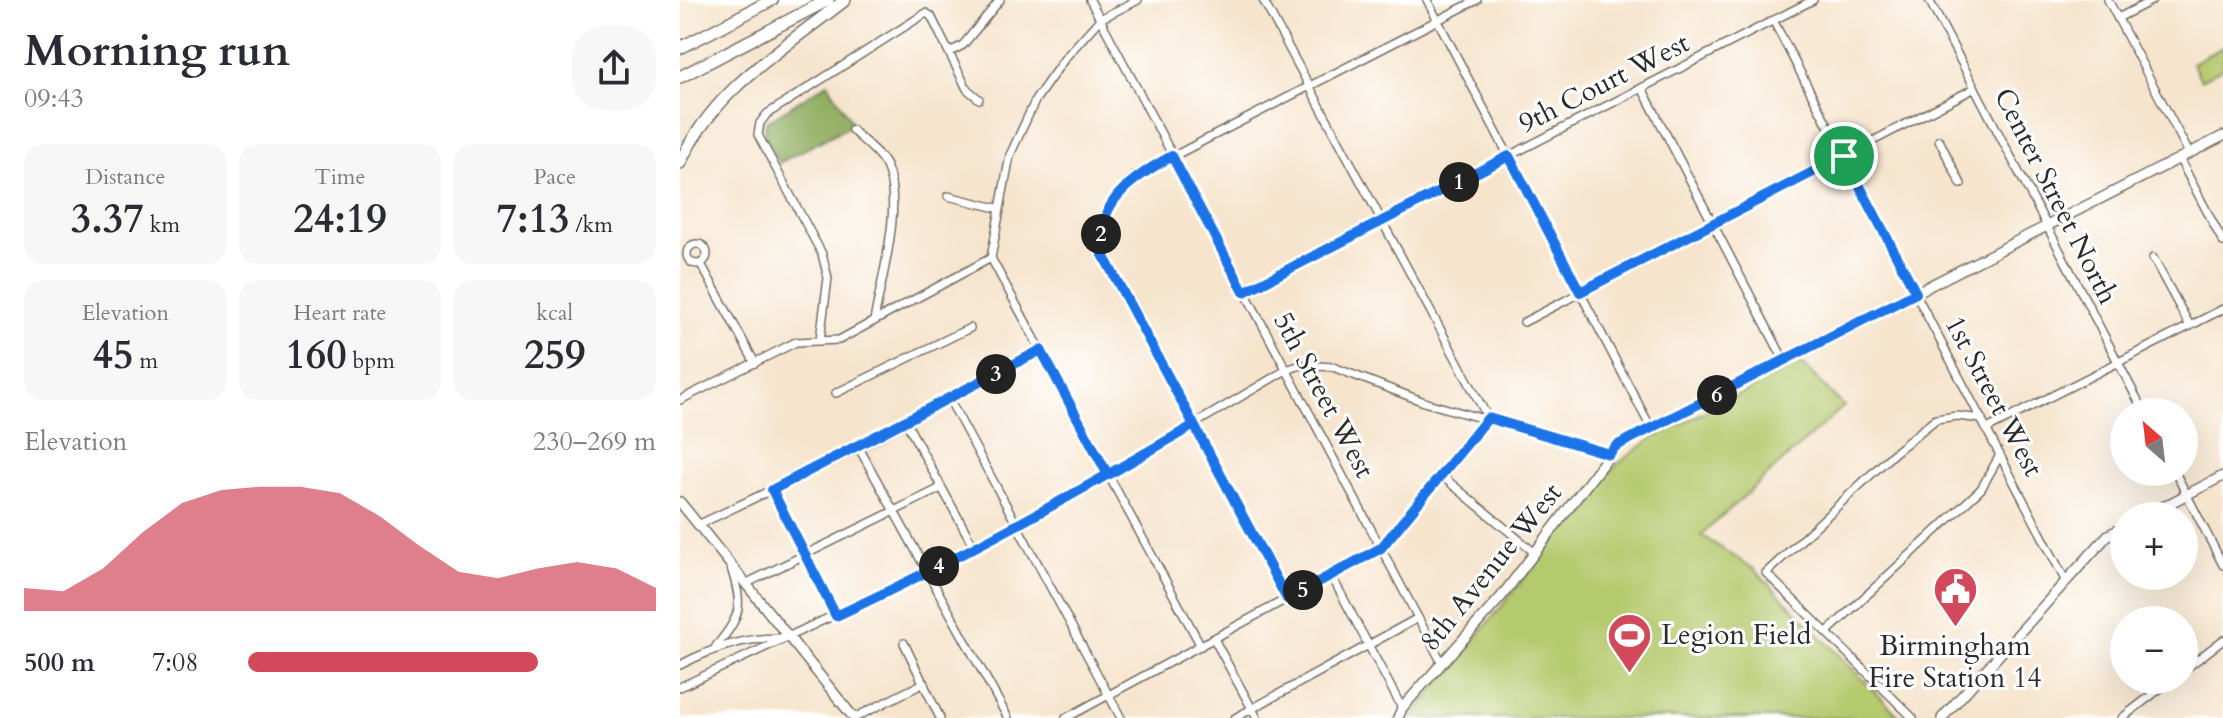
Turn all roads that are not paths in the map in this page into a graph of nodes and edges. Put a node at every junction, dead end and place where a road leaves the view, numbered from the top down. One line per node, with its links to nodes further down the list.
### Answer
1 (772, 0): 18 (highway)
2 (828, 0): 20 (highway)
3 (845, 0): 32 (highway)
4 (1000, 0): 19 (street)
5 (1090, 0): 15 (street, 5th Street West)
6 (1138, 0): 15 (street)
7 (1263, 0): 21 (street)
8 (1427, 0): 16 (street)
9 (1477, 0): 16 (street)
10 (1813, 0): 17 (street, 9th Court West)
11 (1929, 0): 23 (street, Center Street North)
12 (2108, 0): 14 (street)
13 (2153, 0): 14 (street)
14 (2118, 18): 31 (street)
15 (1100, 19): 28 (street, 5th Street West); 35 (street)
16 (1438, 20): 21 (street); 29 (street)
17 (1773, 20): 22 (street, 9th Court West); 30 (street, 1st Street West)
18 (680, 48)
19 (950, 52): 24 (street); 51 (street)
20 (680, 77)
21 (1309, 86): 28 (street); 36 (street)
22 (1642, 88): 29 (street, 9th Court West); 37 (street)
23 (1975, 88): 30 (street); 38 (street, Center Street North)
24 (979, 99)
25 (852, 130): 47 (street)
26 (2223, 136): 31 (main road, 8th Avenue West)
27 (1939, 140): 33 (street)
28 (1172, 156): 43 (street, 5th Street West); 64 (street)
29 (1509, 156): 36 (street, 9th Court West); 44 (street)
30 (1844, 156): 37 (street); 45 (street, 1st Street West)
31 (2184, 156): 38 (main road, 8th Avenue West); 39 (street)
32 (680, 163)
33 (1961, 184)
34 (948, 196): 35 (street)
35 (997, 208): 40 (street)
36 (1382, 221): 43 (street, 9th Court West); 61 (street)
37 (1713, 224): 44 (street); 53 (street)
38 (2047, 226): 45 (main road, 8th Avenue West); 55 (street, Center Street North)
39 (2223, 242)
40 (991, 258): 47 (street); 52 (street)
41 (2153, 258): 49 (street)
42 (701, 264): 54 (street)
43 (1244, 292): 56 (street, 5th Street West)
44 (1580, 292): 48 (street); 65 (street)
45 (1916, 293): 53 (main road, 8th Avenue West); 62 (street, 1st Street West)
46 (2223, 309): 49 (street)
47 (874, 321): 51 (street)
48 (1524, 322)
49 (2190, 326): 55 (street)
50 (970, 328): 57 (street)
51 (820, 340): 54 (street)
52 (1041, 350): 59 (street); 70 (street)
53 (1784, 360): 65 (main road, 8th Avenue West)
54 (755, 363): 60 (street)
55 (2118, 363): 58 (street, Center Street North); 66 (street)
56 (1286, 370): 61 (street); 64 (street); 84 (street, 5th Street West)
57 (836, 393)
58 (2137, 398)
59 (949, 399): 63 (street); 81 (street)
60 (680, 400)
61 (1488, 418): 68 (street); 71 (street)
62 (1982, 419): 66 (street, 1st Street West); 96 (street)
63 (906, 422): 67 (street); 74 (street)
64 (1194, 425): 70 (street); 93 (street)
65 (1651, 428): 68 (main road, 8th Avenue West)
66 (1987, 429): 69 (street, 1st Street West)
67 (859, 448): 75 (street); 79 (street)
68 (1609, 454): 85 (main road, 8th Avenue West)
69 (2000, 455): 91 (street, 1st Street West); 96 (street)
70 (1108, 475): 81 (street); 102 (street)
71 (1442, 476): 84 (street); 85 (street)
72 (2223, 476): 76 (main road)
73 (2183, 486): 76 (street)
74 (941, 488): 79 (street); 83 (street)
75 (772, 490): 80 (street); 86 (street)
76 (2187, 494): 78 (main road); 87 (street)
77 (680, 502): 80 (main road)
78 (2172, 502)
79 (893, 512): 86 (street); 89 (street)
80 (698, 525): 88 (main road)
81 (1016, 525): 83 (street); 111 (street)
82 (2110, 534): 91 (main road)
83 (974, 547): 89 (street)
84 (1381, 548): 90 (street); 95 (street, 5th Street West)
85 (1535, 553): 105 (main road, 8th Avenue West)
86 (805, 554): 92 (street); 94 (street)
87 (2223, 565)
88 (730, 566): 92 (main road); 103 (street)
89 (927, 572): 94 (street); 116 (street)
90 (1331, 575): 93 (street); 101 (street)
91 (2065, 580): 122 (main road)
92 (745, 584): 97 (main road)
93 (1287, 599): 98 (street)
94 (836, 616): 97 (street)
95 (1418, 618): 101 (street); 105 (street, 5th Street West)
96 (1827, 632): 121 (street)
97 (791, 638): 103 (street); 109 (street); 114 (main road)
98 (1214, 639): 102 (street); 112 (street)
99 (2223, 640): 104 (street)
100 (904, 643): 108 (street)
101 (1368, 645): 112 (street); 113 (street)
102 (1201, 646): 111 (street)
103 (715, 647): 106 (street)
104 (2198, 659)
105 (1442, 663): 113 (main road, 8th Avenue West)
106 (680, 665)
107 (680, 674): 109 (street)
108 (924, 683): 114 (street); 115 (street)
109 (683, 686)
110 (2153, 694): 123 (street)
111 (1109, 696): 117 (street); 118 (street)
112 (1252, 709): 119 (street); 120 (street)
113 (1400, 713)
114 (854, 718)
115 (940, 718)
116 (1008, 718)
117 (1066, 718)
118 (1121, 718)
119 (1235, 718)
120 (1257, 718)
121 (1913, 718)
122 (1942, 718)
123 (2122, 718)

